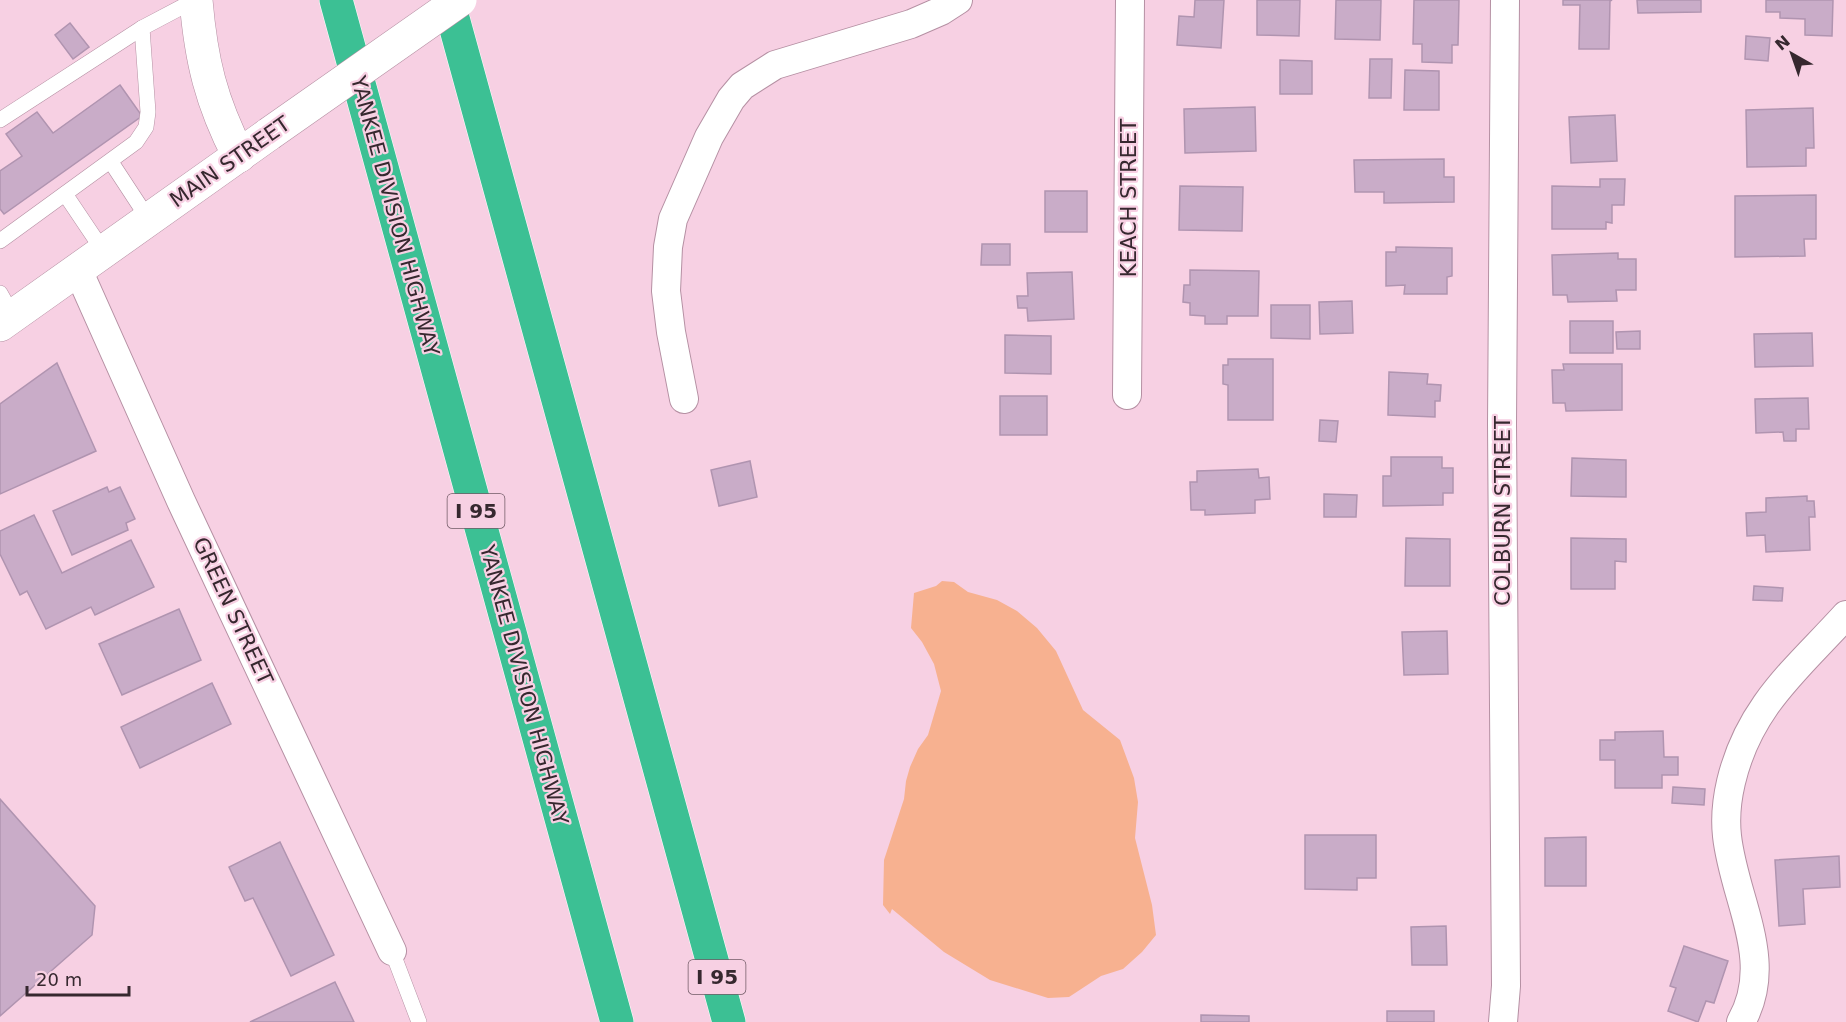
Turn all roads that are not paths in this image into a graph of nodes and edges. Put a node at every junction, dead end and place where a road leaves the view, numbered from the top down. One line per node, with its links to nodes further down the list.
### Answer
1 (196, 0): 8 (lane); 10 (main road)
2 (336, 0): 22 (highway, YANKEE DIVISION HIGHWAY / I 95)
3 (448, 0): 23 (highway, I 95)
4 (460, 0): 10 (main road, MAIN STREET, bridge)
5 (957, 0): 18 (street)
6 (1130, 0): 17 (street, KEACH STREET)
7 (1505, 0): 24 (street, COLBURN STREET)
8 (142, 28): 9 (lane); 11 (lane)
9 (0, 120)
10 (238, 156): 13 (main road, MAIN STREET)
11 (111, 162): 12 (lane); 13 (lane)
12 (65, 194): 14 (lane); 15 (lane)
13 (149, 220): 15 (main road, MAIN STREET)
14 (1, 237)
15 (91, 261): 16 (main road, MAIN STREET); 20 (street, GREEN STREET)
16 (4, 311)
17 (1127, 395)
18 (684, 399)
19 (1846, 615): 25 (street)
20 (392, 951): 21 (lane)
21 (419, 1022)
22 (617, 1022)
23 (729, 1022)
24 (1503, 1022)
25 (1740, 1022)

